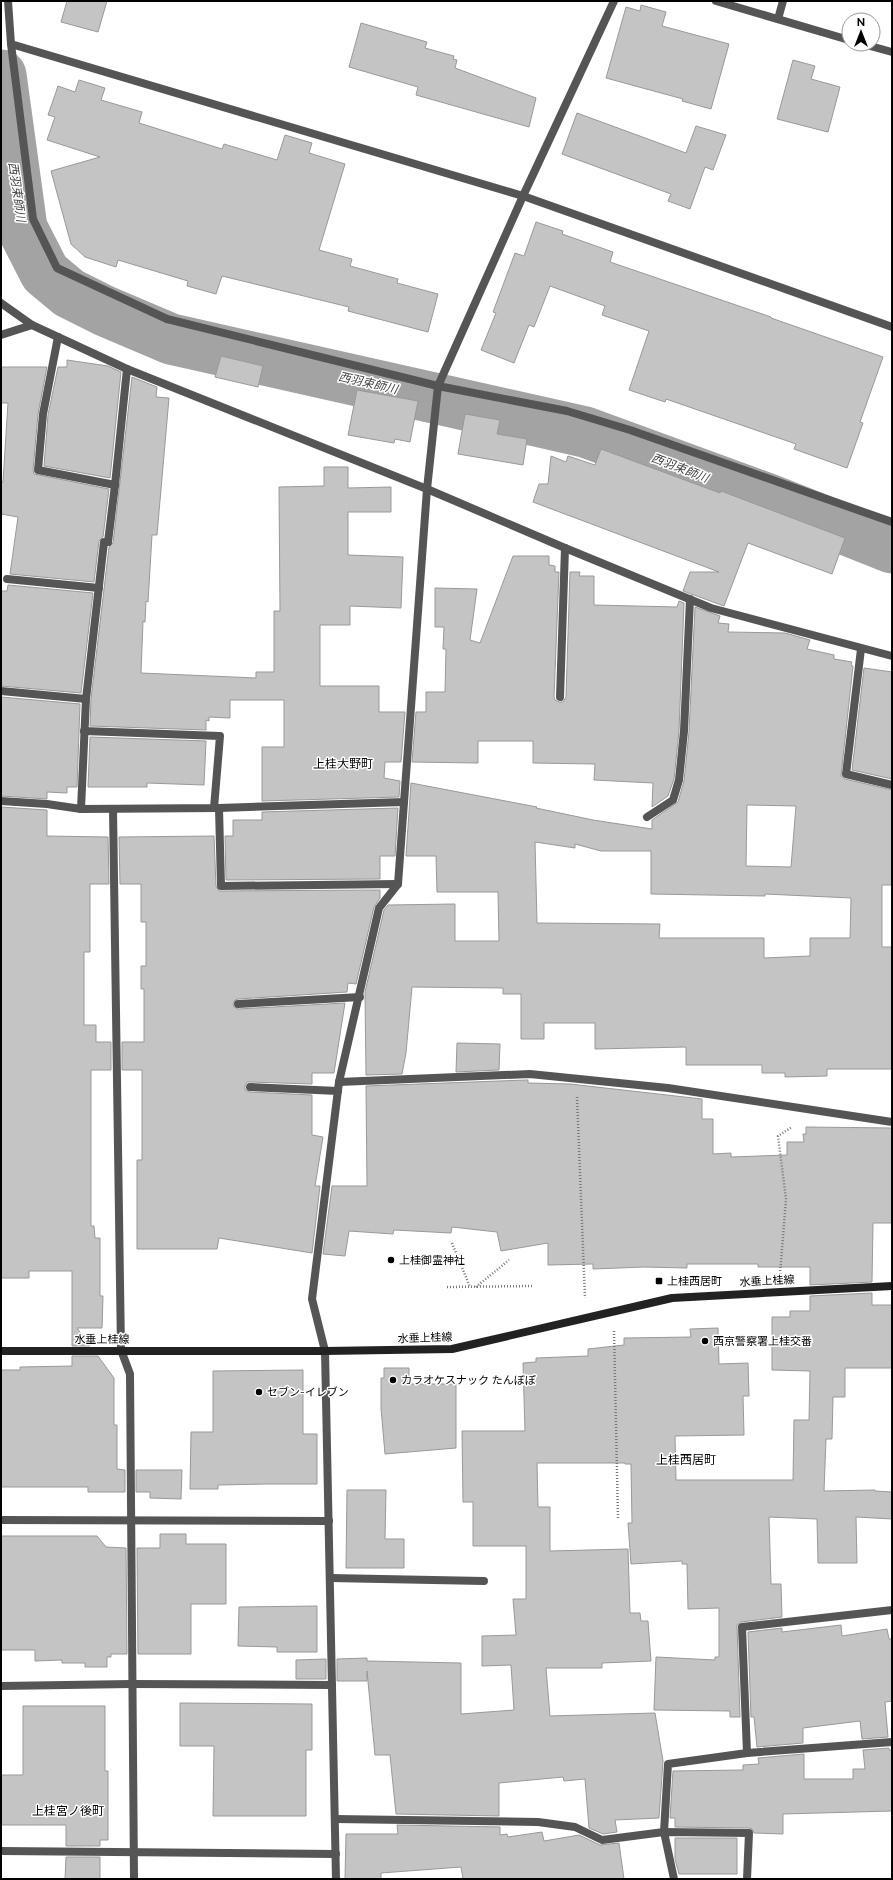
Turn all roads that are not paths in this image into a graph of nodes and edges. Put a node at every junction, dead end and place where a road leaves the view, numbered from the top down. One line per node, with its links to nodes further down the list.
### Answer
1 (8, 1): 7 (street)
2 (614, 1): 10 (street)
3 (716, 1): 5 (street)
4 (783, 1): 5 (street)
5 (778, 19): 6 (street)
6 (841, 38)
7 (11, 44): 10 (street); 17 (street)
8 (881, 49): 9 (street)
9 (892, 52)
10 (523, 196): 13 (street); 17 (street)
11 (1, 303): 12 (street)
12 (32, 325): 14 (street); 15 (street)
13 (892, 327)
14 (1, 335)
15 (58, 336): 16 (street); 18 (street)
16 (127, 369): 18 (street); 19 (street)
17 (438, 387): 19 (street); 20 (street)
18 (115, 484): 23 (street)
19 (428, 489): 21 (street); 33 (street)
20 (892, 522)
21 (565, 548): 24 (street); 28 (street)
22 (7, 579): 23 (street)
23 (99, 588): 29 (street)
24 (690, 599): 25 (street); 37 (street)
25 (861, 649): 26 (street); 31 (street)
26 (892, 656)
27 (1, 692): 29 (street)
28 (560, 697)
29 (86, 699): 30 (street)
30 (84, 732): 34 (street); 35 (street)
31 (892, 785)
32 (1, 801): 35 (street)
33 (404, 802): 34 (street); 38 (street)
34 (217, 808): 36 (street); 38 (street)
35 (80, 809): 36 (street)
36 (113, 809): 46 (street)
37 (647, 817)
38 (398, 884): 39 (street)
39 (360, 997): 40 (street); 41 (street)
40 (238, 1004)
41 (339, 1082): 43 (street); 44 (street)
42 (250, 1087): 43 (street)
43 (338, 1091): 48 (street)
44 (892, 1122)
45 (892, 1286): 48 (main road, 水垂上桂線)
46 (121, 1350): 47 (main road, 水垂上桂線); 48 (main road, 水垂上桂線); 50 (street)
47 (1, 1351)
48 (325, 1352): 51 (street)
49 (1, 1520): 50 (street)
50 (131, 1520): 51 (street); 55 (street)
51 (329, 1521): 52 (street)
52 (330, 1578): 53 (street); 56 (street)
53 (484, 1581)
54 (892, 1610): 59 (street)
55 (131, 1684): 56 (street); 57 (street); 63 (street)
56 (332, 1685): 60 (street)
57 (1, 1686)
58 (892, 1742): 59 (street)
59 (747, 1753): 61 (street)
60 (335, 1819): 61 (street); 64 (street)
61 (664, 1832): 67 (street); 68 (street)
62 (1, 1851): 63 (street)
63 (133, 1852): 64 (street); 65 (street)
64 (336, 1854): 66 (street)
65 (134, 1879)
66 (336, 1879)
67 (674, 1879)
68 (747, 1879)

